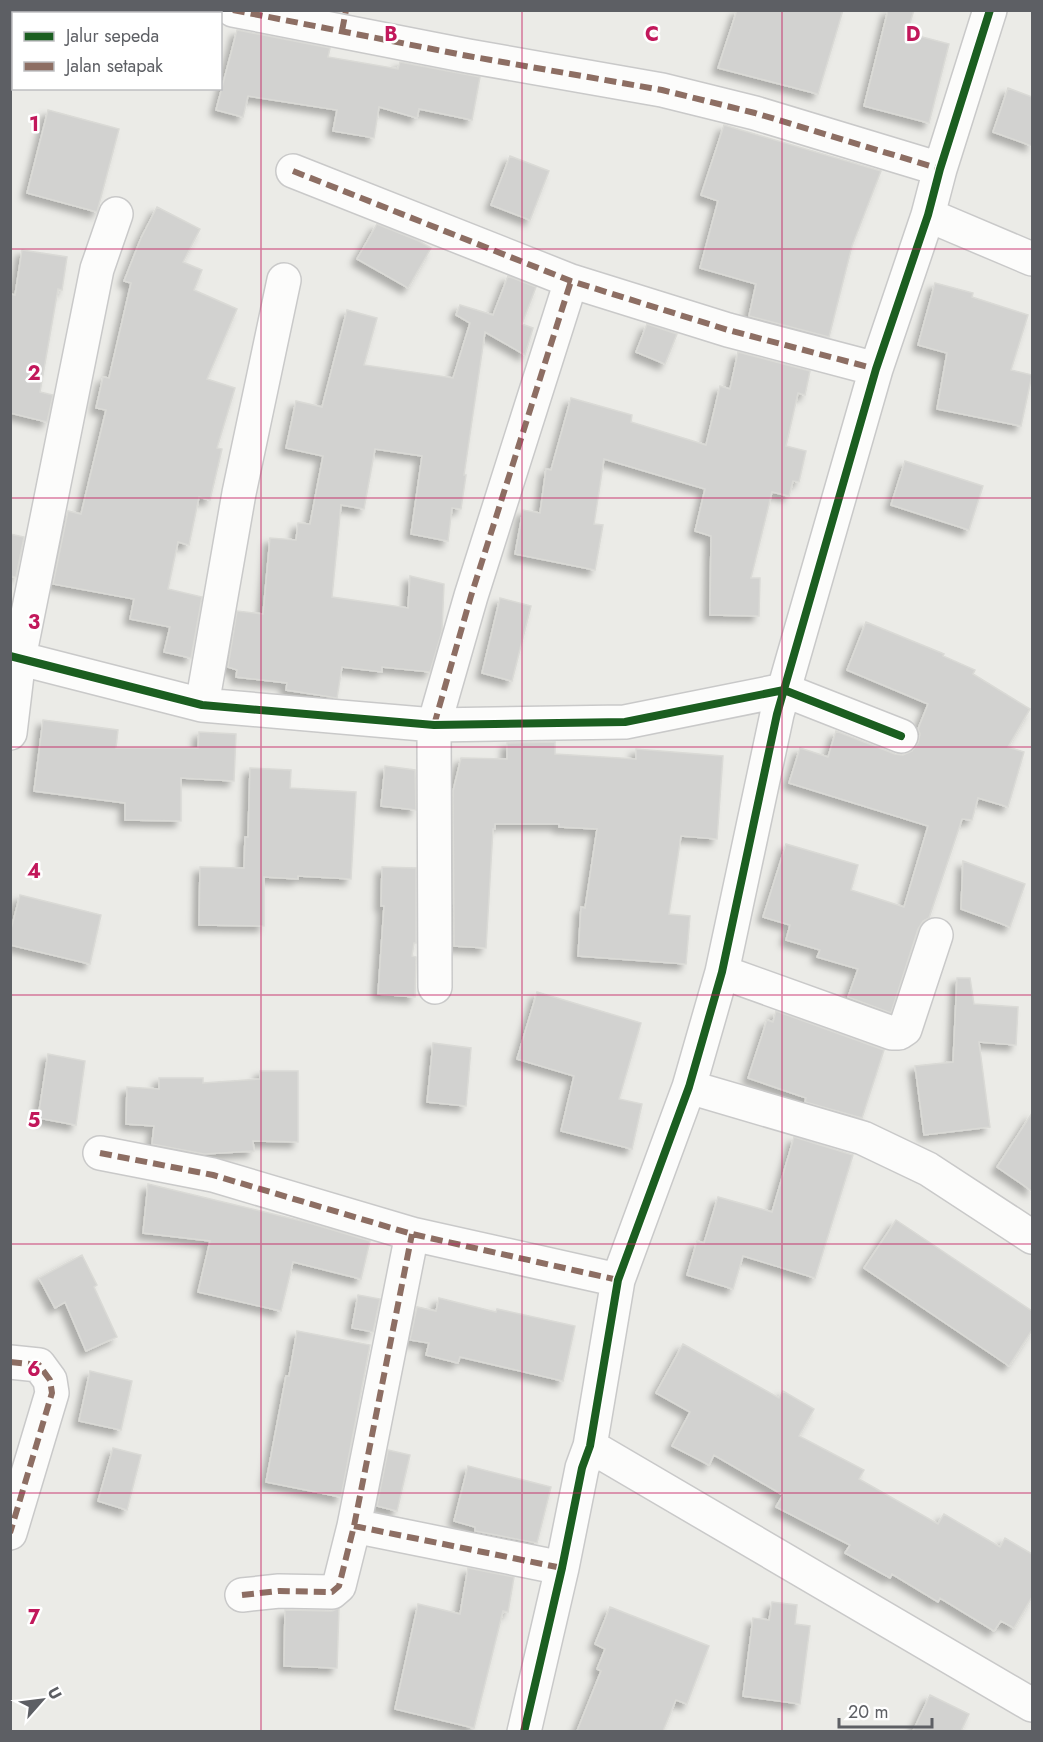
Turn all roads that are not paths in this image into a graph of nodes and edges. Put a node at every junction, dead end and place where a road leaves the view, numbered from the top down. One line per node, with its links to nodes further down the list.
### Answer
1 (233, 10): 3 (street)
2 (990, 10): 4 (street)
3 (344, 21): 4 (street)
4 (940, 169): 7 (street)
5 (293, 171): 10 (street)
6 (116, 214): 12 (street)
7 (928, 215): 8 (street); 11 (street)
8 (1032, 259)
9 (284, 280): 14 (street)
10 (571, 281): 11 (street); 15 (street)
11 (876, 369): 13 (street)
12 (15, 657): 14 (street); 16 (street)
13 (784, 690): 15 (street); 17 (street); 19 (street)
14 (202, 705): 15 (street)
15 (434, 726): 20 (street)
16 (10, 734)
17 (901, 736)
18 (936, 935): 19 (street)
19 (723, 972): 21 (street)
20 (435, 987)
21 (689, 1087): 24 (street); 25 (street)
22 (100, 1153): 23 (street)
23 (412, 1234): 25 (street); 28 (street)
24 (1032, 1237)
25 (618, 1280): 27 (street)
26 (10, 1362): 29 (street)
27 (590, 1446): 30 (street); 32 (street)
28 (354, 1526): 30 (street); 31 (street)
29 (10, 1533)
30 (562, 1568): 33 (street)
31 (242, 1595)
32 (1032, 1705)
33 (524, 1731)

